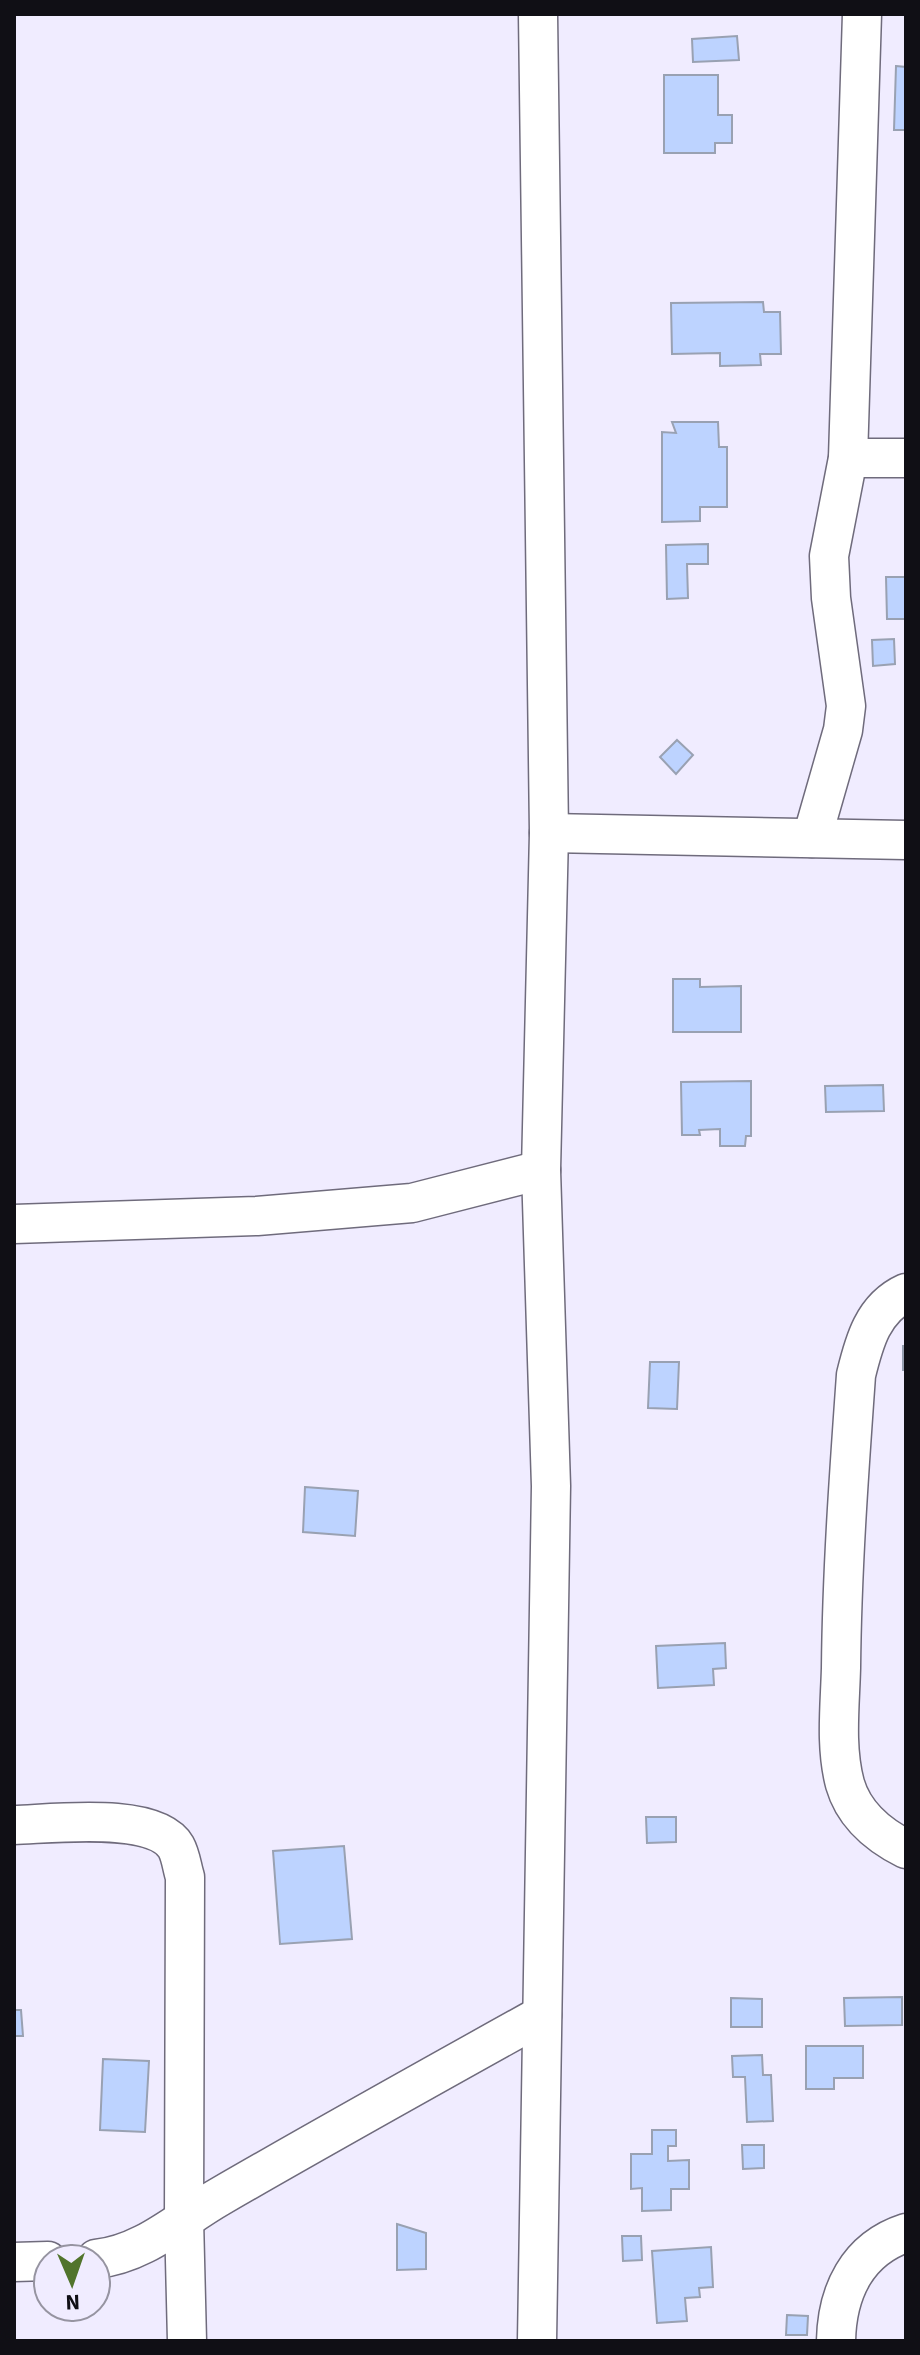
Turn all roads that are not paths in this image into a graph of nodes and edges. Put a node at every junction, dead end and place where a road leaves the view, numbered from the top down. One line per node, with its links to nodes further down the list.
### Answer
1 (538, 14): 5 (street)
2 (862, 14): 3 (street)
3 (848, 458): 4 (street); 6 (street)
4 (906, 458)
5 (549, 833): 6 (street); 8 (street)
6 (812, 838): 7 (street)
7 (906, 840)
8 (541, 1170): 9 (street); 13 (street)
9 (14, 1224)
10 (906, 1293): 12 (street)
11 (14, 1825): 14 (street)
12 (906, 1849)
13 (542, 2015): 14 (street); 18 (street)
14 (184, 2219): 16 (street); 17 (street)
15 (906, 2233): 19 (street)
16 (112, 2255)
17 (187, 2341)
18 (537, 2341)
19 (836, 2341)

